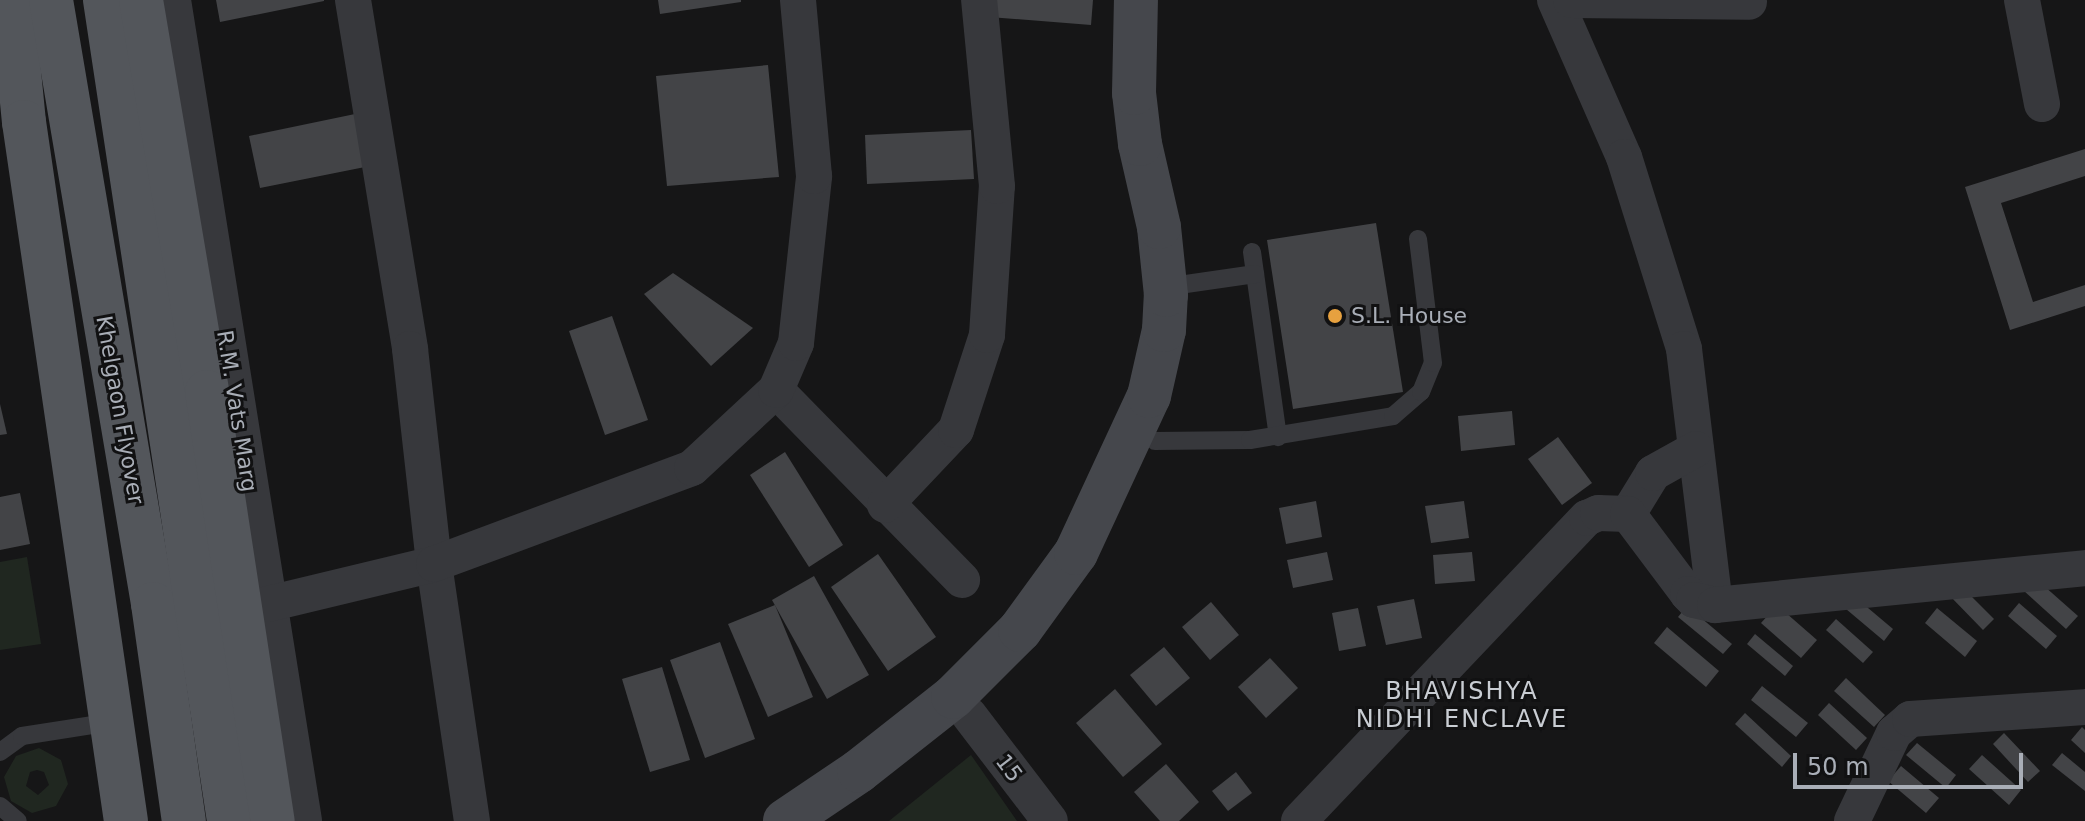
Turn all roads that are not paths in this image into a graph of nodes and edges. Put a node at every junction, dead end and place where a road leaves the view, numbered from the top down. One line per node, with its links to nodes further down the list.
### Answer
1 (12, 0): 33 (main road)
2 (51, 0): 39 (main road, Khelgaon Flyover)
3 (105, 0): 40 (main road, Khelgaon Flyover)
4 (141, 0): 41 (main road)
5 (173, 0): 29 (street, R.M. Vats Marg)
6 (353, 0): 26 (street)
7 (798, 0): 20 (street)
8 (979, 0): 24 (street)
9 (1136, 0): 31 (main road)
10 (1156, 0): 19 (main road)
11 (1555, 0): 23 (street)
12 (1571, 0): 14 (street)
13 (2022, 0): 15 (street)
14 (1749, 2)
15 (2042, 104)
16 (1418, 239): 21 (lane)
17 (1252, 252): 18 (lane)
18 (1255, 274): 19 (lane); 21 (lane)
19 (1186, 284): 22 (main road)
20 (776, 390): 24 (street); 26 (street)
21 (1278, 437): 22 (lane)
22 (1155, 441): 31 (main road)
23 (1696, 449): 25 (street); 30 (street)
24 (885, 505): 28 (street)
25 (1628, 514): 30 (street); 47 (street)
26 (434, 564): 29 (street); 43 (street)
27 (2085, 568): 30 (street)
28 (962, 580)
29 (268, 604): 42 (street, R.M. Vats Marg)
30 (1715, 605)
31 (961, 706): 35 (main road); 46 (street, 15)
32 (2085, 707): 48 (street)
33 (111, 722): 34 (lane); 38 (main road)
34 (0, 752)
35 (865, 781): 44 (main road); 45 (main road)
36 (0, 806): 37 (lane)
37 (18, 821)
38 (126, 821)
39 (184, 821)
40 (229, 821)
41 (273, 821)
42 (304, 821)
43 (472, 821)
44 (785, 821)
45 (833, 821)
46 (1050, 821)
47 (1299, 821)
48 (1852, 821)

